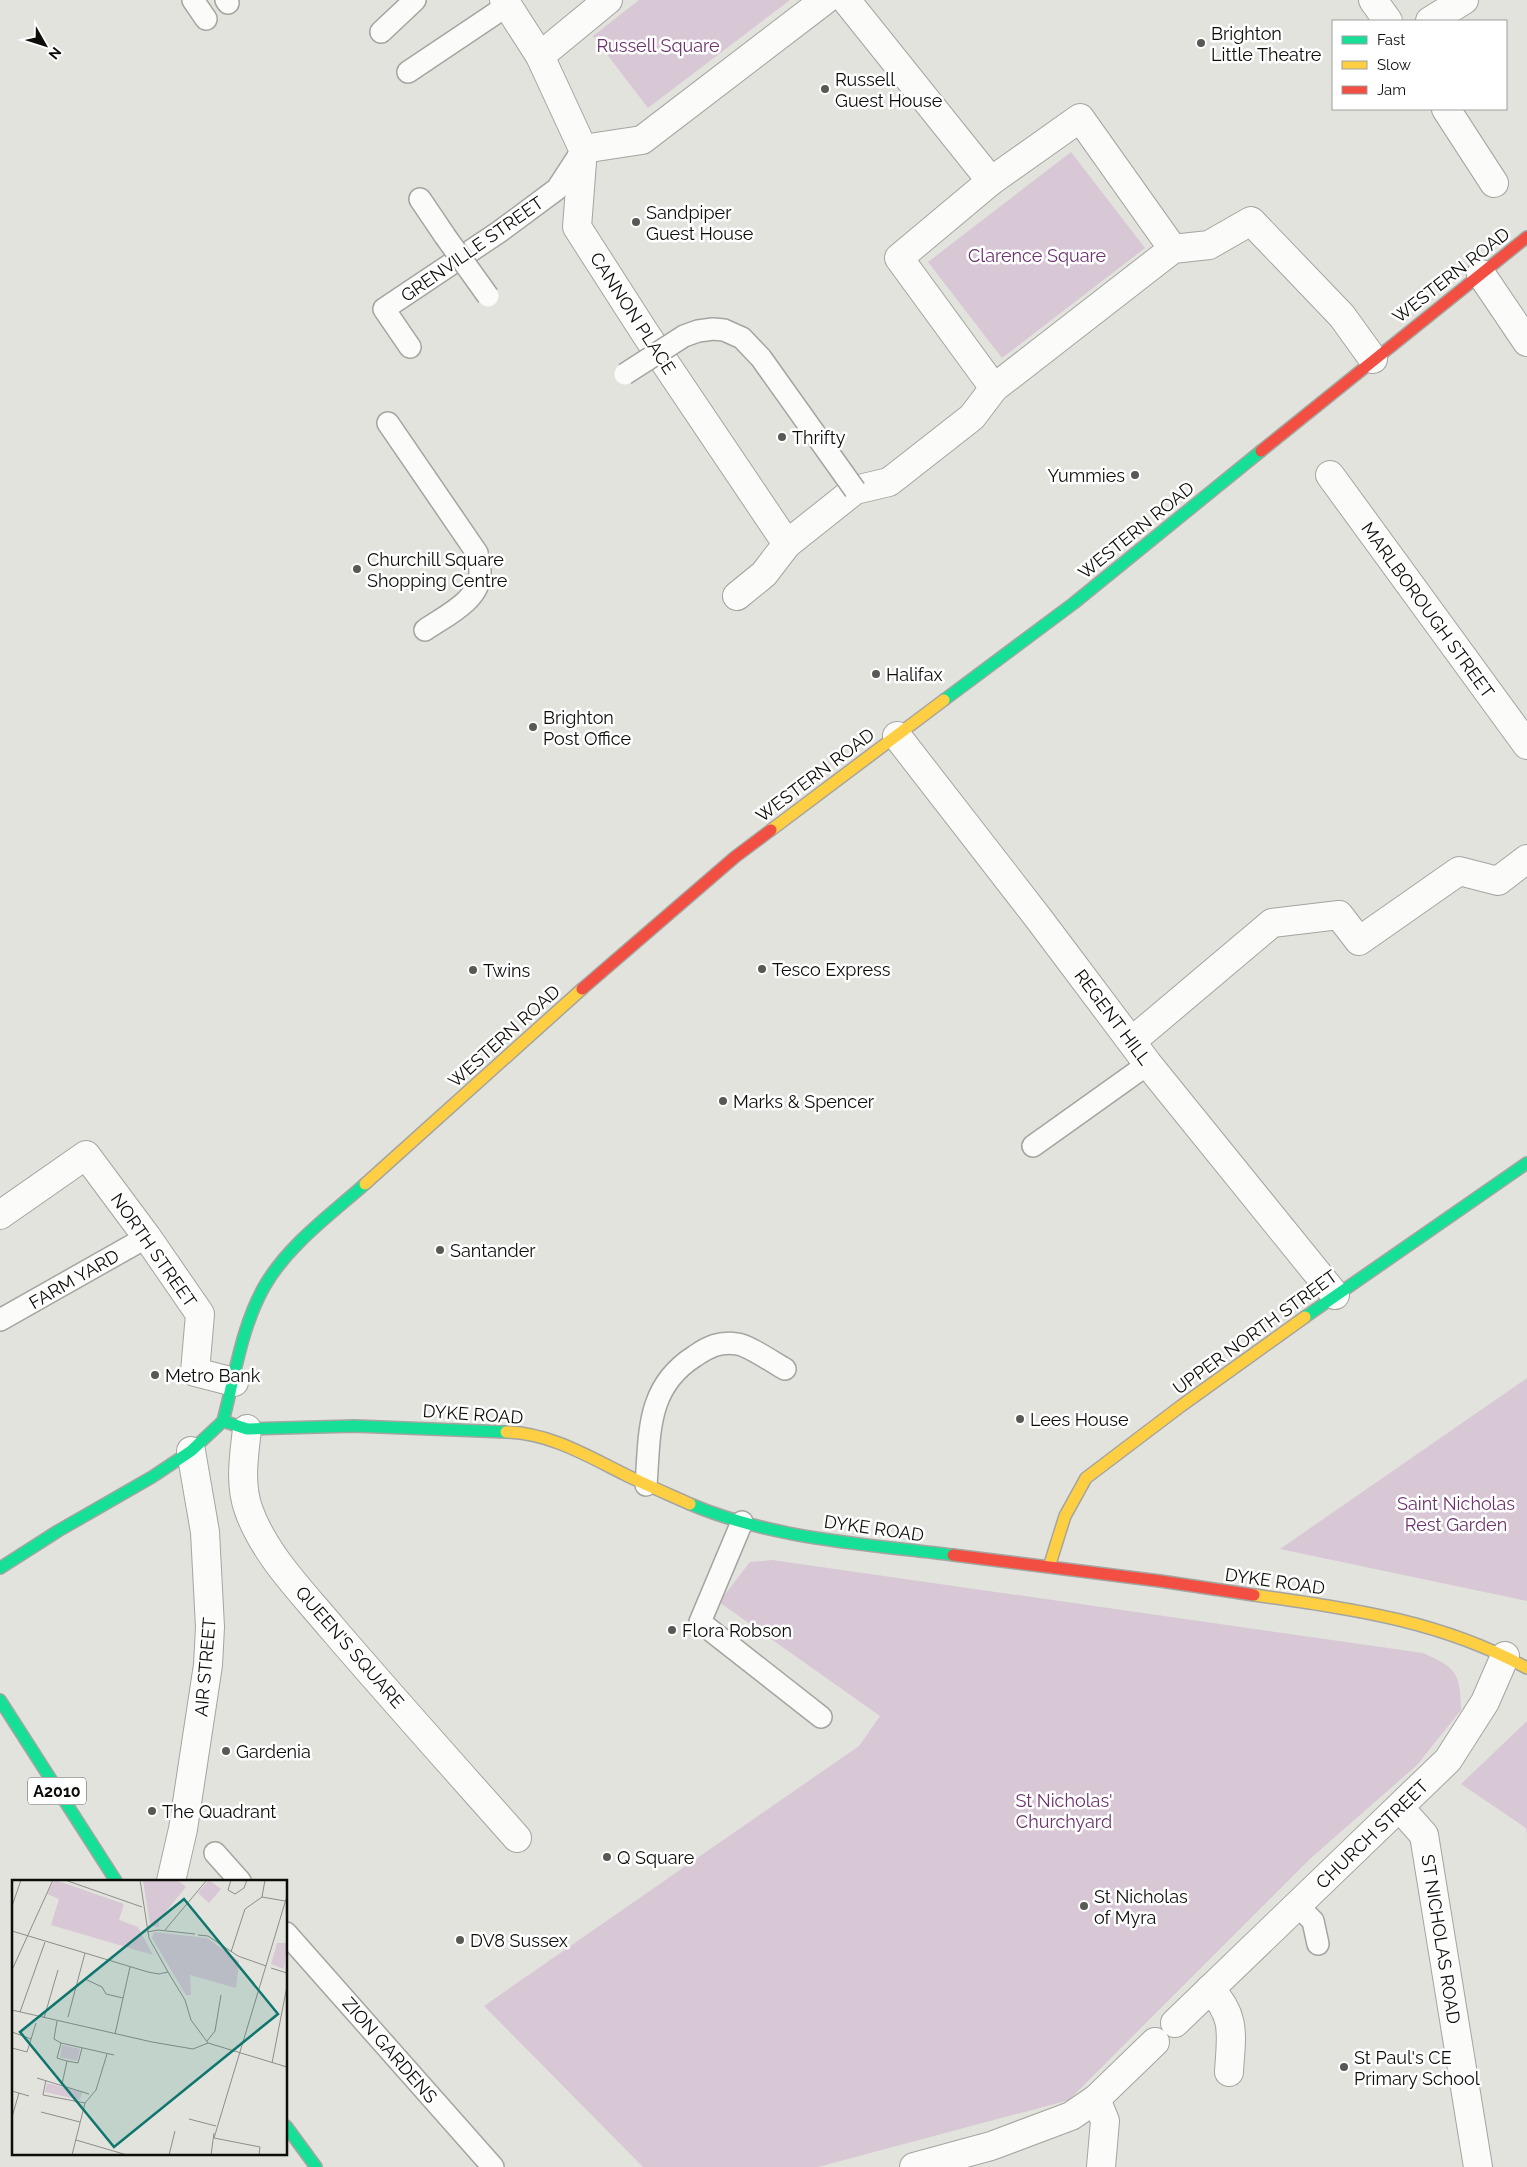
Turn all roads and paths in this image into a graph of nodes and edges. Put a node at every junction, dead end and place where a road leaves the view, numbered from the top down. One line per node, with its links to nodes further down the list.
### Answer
1 (193, 0): 9 (lane)
2 (415, 0): 12 (lane)
3 (608, 0): 13 (street)
4 (825, 0): 16 (street)
5 (846, 0): 17 (street)
6 (1373, 0): 10 (street)
7 (1464, 0): 11 (street)
8 (506, 3): 13 (street, CANNON PLACE); 14 (lane)
9 (206, 19)
10 (1387, 20)
11 (1432, 20)
12 (381, 32)
13 (540, 56): 16 (street, CANNON PLACE)
14 (408, 72)
15 (1447, 110): 18 (street)
16 (583, 149): 25 (lane, GRENVILLE STREET); 32 (street, CANNON PLACE)
17 (991, 182): 21 (street); 28 (street)
18 (1494, 183)
19 (420, 198): 23 (lane, bridge)
20 (1527, 237): 22 (street, WESTERN ROAD)
21 (1173, 249): 26 (street); 28 (street)
22 (1481, 274): 24 (street); 26 (street, WESTERN ROAD)
23 (488, 296)
24 (1527, 342)
25 (410, 347)
26 (1373, 359): 35 (street, WESTERN ROAD)
27 (625, 374): 31 (lane, bridge)
28 (994, 388): 31 (street)
29 (388, 423): 34 (lane)
30 (1330, 475): 36 (street, MARLBOROUGH STREET)
31 (855, 490): 32 (street)
32 (787, 544): 33 (street)
33 (737, 596)
34 (425, 630)
35 (897, 736): 38 (street, REGENT HILL); 47 (street, WESTERN ROAD)
36 (1527, 745)
37 (1527, 859): 38 (street)
38 (1132, 1041): 39 (street, REGENT HILL)
39 (1148, 1064): 40 (lane); 44 (street, REGENT HILL)
40 (1034, 1146)
41 (1527, 1163): 44 (street, UPPER NORTH STREET)
42 (0, 1215): 43 (street, NORTH STREET)
43 (147, 1237): 45 (lane, FARM YARD); 47 (street, NORTH STREET)
44 (1335, 1295): 53 (street, UPPER NORTH STREET)
45 (0, 1320)
46 (785, 1369): 50 (lane)
47 (234, 1382): 48 (street, WESTERN ROAD)
48 (235, 1425): 49 (street); 50 (street, DYKE ROAD); 58 (street, QUEEN'S SQUARE)
49 (191, 1452): 52 (street); 61 (street, AIR STREET)
50 (646, 1485): 51 (street, DYKE ROAD)
51 (742, 1522): 53 (street, DYKE ROAD); 56 (lane)
52 (0, 1568)
53 (1050, 1568): 54 (street, DYKE ROAD)
54 (1516, 1662): 57 (street, CHURCH STREET)
55 (0, 1700): 60 (street, A2010)
56 (821, 1717)
57 (1400, 1808): 63 (street, CHURCH STREET); 76 (street, ST NICHOLAS ROAD)
58 (517, 1838)
59 (215, 1853): 62 (lane)
60 (115, 1880)
61 (172, 1880)
62 (239, 1880)
63 (1298, 1906): 65 (lane); 66 (street, CHURCH STREET)
64 (288, 1935): 73 (lane, ZION GARDENS)
65 (1318, 1944)
66 (1210, 1989): 67 (street, CHURCH STREET); 69 (street)
67 (1175, 2023)
68 (1155, 2042): 70 (street)
69 (1229, 2072)
70 (1096, 2099): 74 (street); 75 (street)
71 (288, 2129): 72 (street)
72 (316, 2167)
73 (493, 2167)
74 (914, 2167)
75 (1101, 2167)
76 (1478, 2167)

